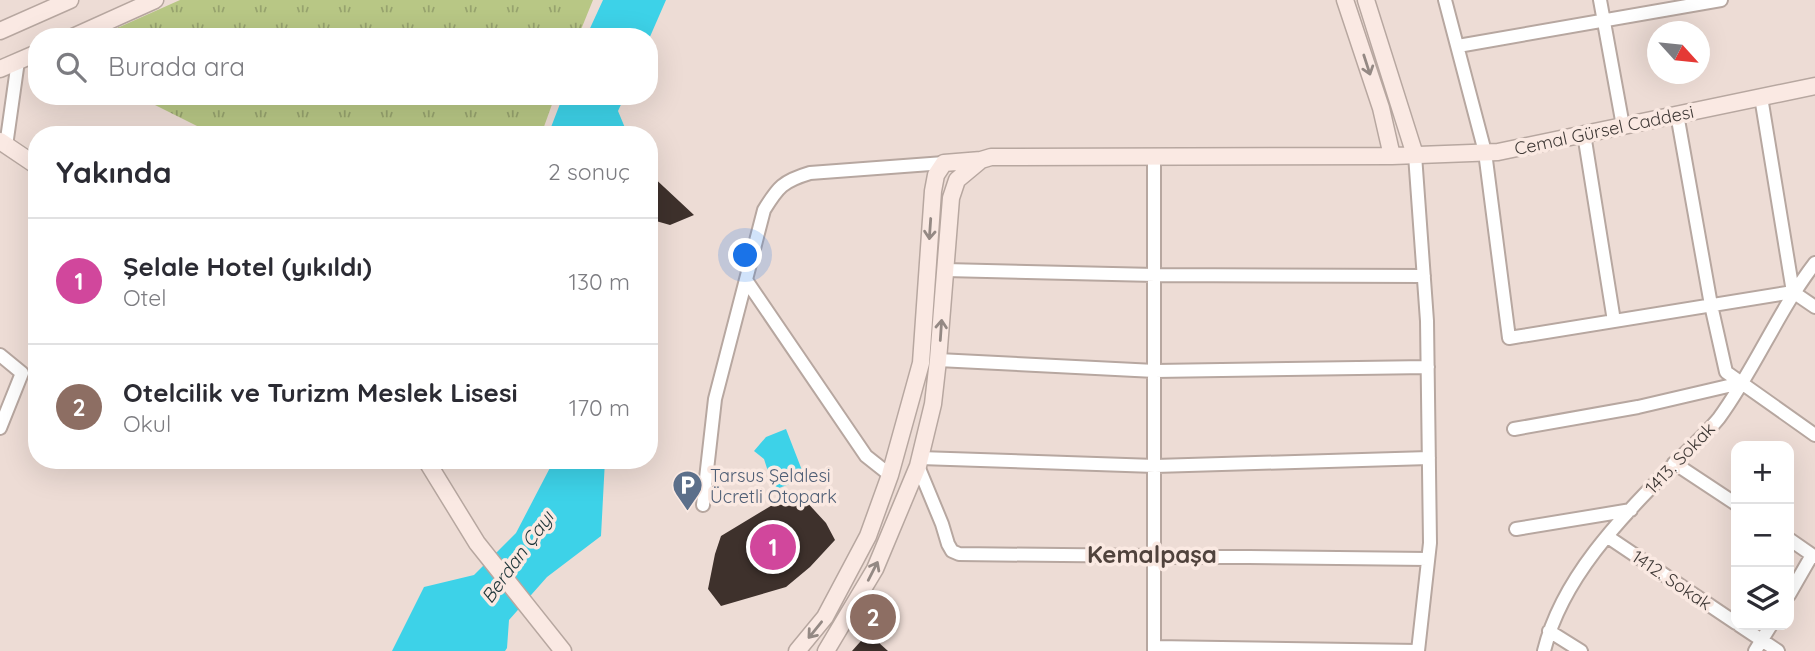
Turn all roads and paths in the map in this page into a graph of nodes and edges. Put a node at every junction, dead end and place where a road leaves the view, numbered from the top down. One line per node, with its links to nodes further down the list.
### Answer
1 (70, 0): 10 (street)
2 (155, 0): 9 (street)
3 (1345, 0): 24 (street, one-way to 24)
4 (1366, 0): 22 (street)
5 (1445, 0): 11 (street)
6 (1600, 0): 8 (street)
7 (1721, 0): 8 (street)
8 (1604, 21): 11 (street); 18 (street)
9 (92, 28)
10 (0, 31)
11 (1458, 46): 21 (street)
12 (28, 57): 13 (street)
13 (18, 61): 14 (street); 20 (street)
14 (0, 69)
15 (1815, 86): 16 (street, Cemal Gürsel Caddesi)
16 (1762, 97): 17 (street, Cemal Gürsel Caddesi); 33 (street)
17 (1677, 114): 18 (street, Cemal Gürsel Caddesi); 34 (street)
18 (1623, 125): 19 (street, Cemal Gürsel Caddesi)
19 (1584, 134): 21 (street, Cemal Gürsel Caddesi); 36 (street)
20 (3, 143): 25 (street)
21 (1485, 152): 22 (street, Cemal Gürsel Caddesi); 36 (street)
22 (1415, 155): 24 (street, Cemal Gürsel Caddesi); 31 (street)
23 (1154, 156): 24 (street, Cemal Gürsel Caddesi); 26 (street, Cemal Gürsel Caddesi); 30 (street)
24 (1392, 156)
25 (28, 160)
26 (981, 160): 27 (street, Cemal Gürsel Caddesi); 29 (street)
27 (944, 163): 32 (street); 50 (street, one-way to 50)
28 (1815, 263): 33 (street, 1413. Sokak)
29 (945, 270): 30 (street); 38 (street, one-way to 29)
30 (1155, 275): 31 (street); 40 (street)
31 (1424, 275): 39 (street)
32 (746, 280): 50 (street); 52 (street)
33 (1793, 292): 34 (street); 35 (street); 41 (street, 1413. Sokak)
34 (1711, 305): 36 (street); 41 (street)
35 (1815, 307)
36 (1614, 321)
37 (0, 355): 42 (street)
38 (939, 360): 40 (street); 46 (street)
39 (1428, 367): 40 (street); 45 (street)
40 (1155, 371): 48 (street)
41 (1741, 383): 43 (street); 44 (street); 47 (street, 1413. Sokak)
42 (0, 428)
43 (1514, 429)
44 (1815, 435)
45 (1429, 458): 48 (street); 59 (street)
46 (919, 462): 48 (street); 58 (street); 69 (street, one-way to 46)
47 (1674, 463): 51 (street); 53 (street, 1413. Sokak)
48 (1155, 466): 58 (street)
49 (432, 469): 67 (street)
50 (890, 475): 68 (street, one-way to 68)
51 (1735, 504)
52 (703, 505)
53 (1631, 510): 54 (street); 55 (street, 1413. Sokak)
54 (1516, 530)
55 (1608, 537): 61 (street, 1412. Sokak); 64 (street, 1413. Sokak)
56 (1794, 542): 57 (street)
57 (1814, 556): 60 (street)
58 (1155, 558): 59 (street); 66 (street)
59 (1429, 559): 70 (street)
60 (1794, 587)
61 (1731, 619)
62 (1744, 630): 65 (street, 1412. Sokak)
63 (1768, 630): 65 (street)
64 (1549, 631): 71 (street, 1413. Sokak); 72 (street)
65 (1759, 646): 73 (street, 1412. Sokak)
66 (1154, 649): 70 (street)
67 (563, 651)
68 (797, 651)
69 (826, 651)
70 (1418, 651)
71 (1544, 651)
72 (1580, 651)
73 (1778, 651)

